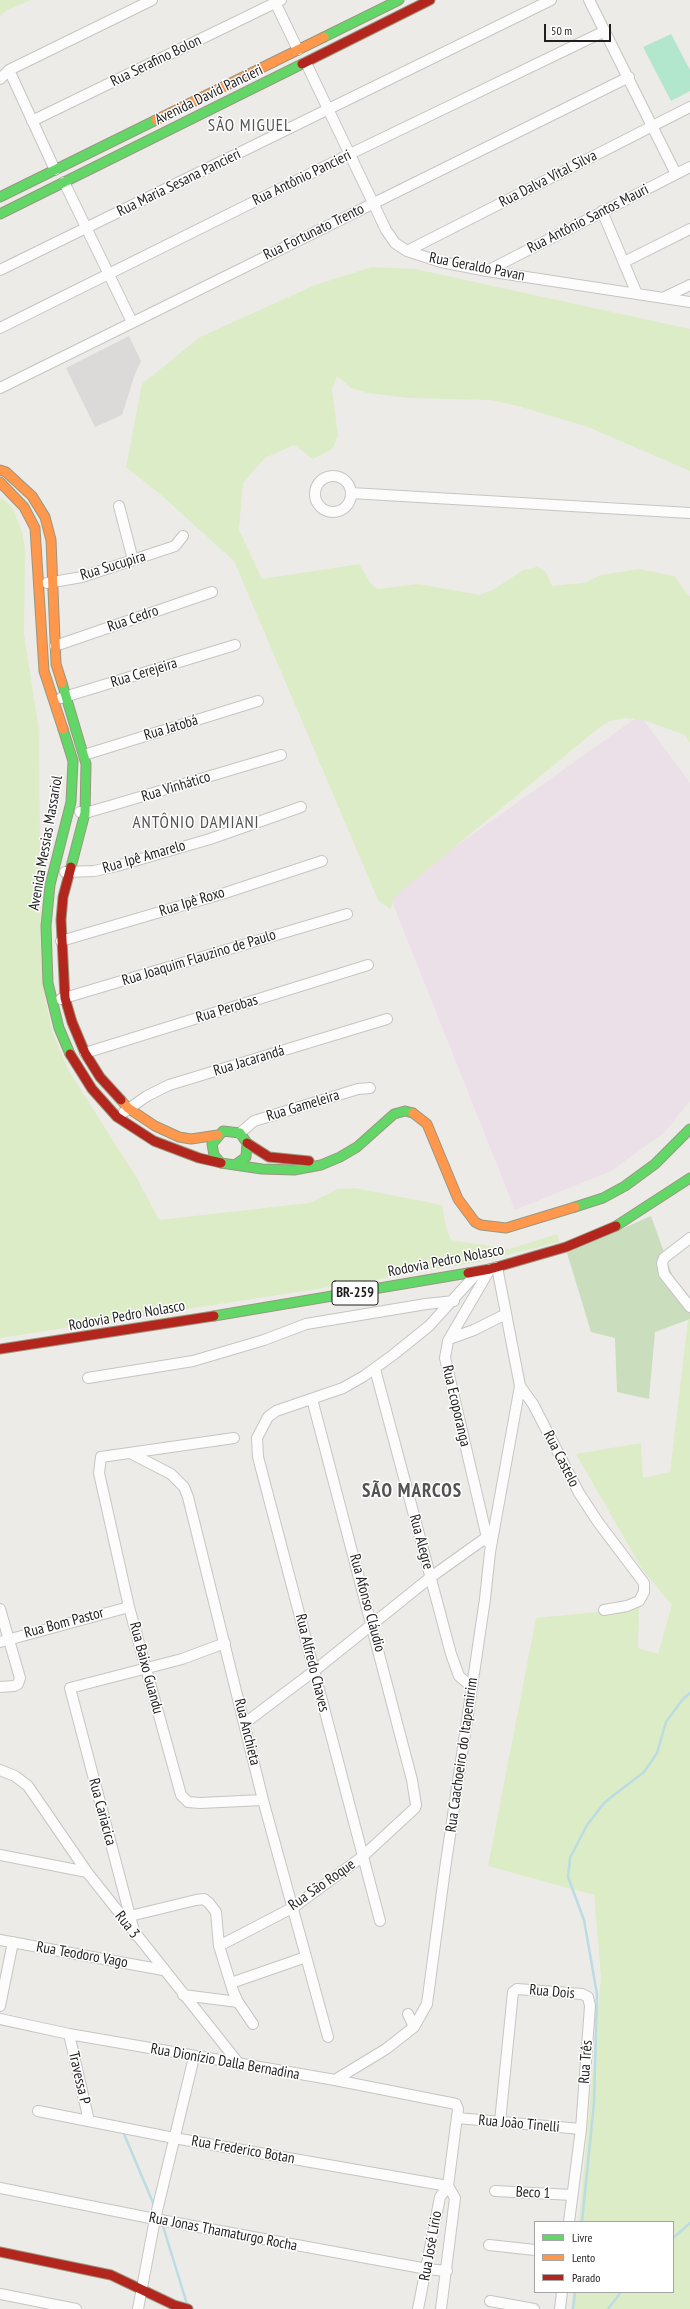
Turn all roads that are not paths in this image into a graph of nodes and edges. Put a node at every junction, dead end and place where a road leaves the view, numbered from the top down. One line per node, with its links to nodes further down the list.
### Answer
1 (152, 0): 10 (street)
2 (399, 0): 8 (main road, Avenida David Pancieri)
3 (430, 0): 9 (main road, Avenida David Pancieri)
4 (551, 0): 14 (street, Rua Maria Sesana Pancieri)
5 (589, 0): 7 (street)
6 (277, 1): 8 (street); 15 (street, Rua Serafino Bolon)
7 (605, 31): 11 (street); 17 (street, Rua Antônio Pancieri)
8 (298, 50): 19 (main road, Avenida David Pancieri)
9 (306, 62): 14 (street, Rua Geraldo Pavan); 21 (main road, Avenida David Pancieri)
10 (9, 70): 12 (street); 15 (street)
11 (629, 77): 16 (street); 23 (street, Rua Fortunato Trento)
12 (0, 79)
13 (690, 108): 16 (street, Rua Dalva Vital Silva)
14 (328, 109): 17 (street, Rua Geraldo Pavan); 26 (street, Rua Maria Sesana Pancieri)
15 (32, 121): 19 (street)
16 (654, 126): 20 (street); 28 (street, Rua Dalva Vital Silva)
17 (350, 154): 23 (street, Rua Geraldo Pavan); 32 (street, Rua Antônio Pancieri)
18 (690, 167): 20 (street, Rua Antônio Santos Mauri)
19 (55, 170): 22 (main road, Avenida David Pancieri)
20 (676, 174): 24 (street, Rua Antônio Santos Mauri)
21 (64, 182): 25 (main road, Avenida David Pancieri); 26 (street)
22 (0, 197)
23 (374, 202): 28 (street, Rua Geraldo Pavan); 37 (street, Rua Fortunato Trento)
24 (602, 211): 29 (street); 31 (street, Rua Antônio Santos Mauri)
25 (0, 214)
26 (87, 228): 30 (street, Rua Maria Sesana Pancieri); 32 (street)
27 (690, 229): 29 (street)
28 (407, 251): 31 (street, Rua Geraldo Pavan)
29 (624, 262): 34 (street)
30 (0, 270)
31 (487, 271): 34 (street, Rua Geraldo Pavan)
32 (108, 274): 37 (street); 38 (street, Rua Antônio Pancieri)
33 (690, 285): 35 (street)
34 (637, 294): 35 (street, Rua Geraldo Pavan)
35 (662, 298): 36 (street, Rua Geraldo Pavan)
36 (690, 302)
37 (132, 322): 39 (street, Rua Fortunato Trento)
38 (0, 328)
39 (0, 388)
40 (0, 470): 48 (main road, Avenida Messias Massariol)
41 (0, 482): 47 (main road, Avenida Messias Massariol)
42 (351, 493): 44 (street)
43 (119, 506): 46 (street)
44 (690, 513)
45 (183, 536): 46 (street, Rua Sucupira)
46 (133, 560): 48 (street, Rua Sucupira)
47 (37, 583): 48 (street, Rua Sucupira); 52 (main road, Avenida Messias Massariol)
48 (52, 583): 51 (main road, Avenida Messias Massariol)
49 (212, 592): 51 (street, Rua Cedro)
50 (235, 645): 53 (street, Rua Cerejeira)
51 (54, 646): 53 (main road, Avenida Messias Massariol)
52 (53, 698): 53 (street, Rua Cerejeira); 58 (main road, Avenida Messias Massariol)
53 (66, 698): 55 (main road, Avenida Messias Massariol)
54 (258, 701): 55 (street, Rua Jatobá)
55 (84, 755): 59 (main road, Avenida Messias Massariol)
56 (281, 755): 59 (street, Rua Vinhático)
57 (301, 808): 62 (street, Rua Ipê Amarelo)
58 (70, 810): 59 (street, Rua Vinhático); 61 (main road, Avenida Messias Massariol)
59 (85, 812): 62 (main road, Avenida Messias Massariol)
60 (322, 861): 64 (street, Rua Ipê Roxo)
61 (53, 872): 62 (street, Rua Ipê Amarelo); 67 (main road, Avenida Messias Massariol)
62 (70, 872): 64 (main road, Avenida Messias Massariol)
63 (346, 914): 66 (street, Rua Joaquim Flauzino de Paulo)
64 (61, 941): 66 (main road, Avenida Messias Massariol)
65 (368, 965): 69 (street, Rua Perobas)
66 (65, 998): 67 (street, Rua Joaquim Flauzino de Paulo); 69 (main road, Avenida Messias Massariol)
67 (51, 1002): 72 (main road, Avenida Messias Massariol)
68 (387, 1019): 71 (street, Rua Jacarandá)
69 (85, 1053): 71 (main road, Avenida Messias Massariol)
70 (370, 1088): 74 (street, Rua Gameleira)
71 (128, 1108): 72 (street, Rua Jacarandá); 75 (main road, Avenida Messias Massariol)
72 (118, 1117): 78 (main road, Avenida Messias Massariol)
73 (690, 1129): 77 (main road)
74 (240, 1133): 75 (main road); 76 (main road)
75 (218, 1135): 78 (main road)
76 (247, 1143): 77 (main road); 79 (main road)
77 (330, 1161): 79 (main road)
78 (221, 1163): 79 (main road)
79 (235, 1165)
80 (690, 1178): 82 (main road, Rodovia Pedro Nolasco / BR-259)
81 (690, 1238): 83 (street)
82 (489, 1269): 84 (street); 86 (street, Rua Castelo); 87 (street, Rua Ecoporanga); 88 (main road, Rodovia Pedro Nolasco / BR-259)
83 (686, 1298): 85 (street)
84 (454, 1301): 89 (street); 90 (street)
85 (690, 1307)
86 (506, 1314): 87 (street); 91 (street, Rua Castelo)
87 (449, 1339): 95 (street, Rua Ecoporanga)
88 (0, 1349)
89 (375, 1369): 92 (street); 97 (street, Rua Alegre)
90 (88, 1378)
91 (520, 1386): 96 (street, Rua Caachoeiro do Itapemirim); 100 (street, Rua Castelo)
92 (312, 1399): 101 (street, Rua Afonso Cláudio); 105 (street, Rua Alfredo Chaves)
93 (234, 1438): 94 (street)
94 (132, 1454): 98 (street, Rua Baixo Guandu); 103 (street, Rua Anchieta)
95 (487, 1537): 96 (street, Rua Ecoporanga); 97 (street)
96 (490, 1552): 107 (street, Rua Caachoeiro do Itapemirim)
97 (431, 1577): 101 (street); 107 (street, Rua Alegre)
98 (129, 1607): 102 (street, Rua Bom Pastor); 104 (street, Rua Baixo Guandu)
99 (0, 1610): 102 (street)
100 (604, 1610)
101 (372, 1624): 105 (street); 111 (street, Rua Afonso Cláudio)
102 (4, 1640): 106 (street)
103 (224, 1643): 104 (street); 108 (street, Rua Anchieta)
104 (146, 1669): 110 (street, Rua Baixo Guandu); 116 (street, Rua Cariacica)
105 (314, 1671): 108 (street); 113 (street, Rua Alfredo Chaves)
106 (0, 1687)
107 (472, 1687): 132 (street, Rua Caachoeiro do Itapemirim)
108 (245, 1723): 110 (street, Rua Anchieta)
109 (0, 1770): 114 (street, Rua 3)
110 (263, 1800): 115 (street, Rua Anchieta)
111 (415, 1808): 113 (street, Rua São Roque)
112 (0, 1855): 114 (street)
113 (362, 1857): 115 (street, Rua São Roque); 117 (street, Rua Alfredo Chaves)
114 (87, 1872): 118 (street, Rua 3)
115 (294, 1907): 121 (street, Rua São Roque); 122 (street, Rua Anchieta)
116 (130, 1916): 118 (street, Rua Cariacica); 121 (street)
117 (380, 1921)
118 (135, 1935): 123 (street, Rua 3)
119 (0, 1940): 120 (street, Rua Teodoro Vago)
120 (13, 1942): 123 (street, Rua Teodoro Vago); 128 (street)
121 (219, 1946): 124 (street)
122 (306, 1957): 124 (street); 134 (street, Rua Anchieta)
123 (163, 1970): 125 (street, Rua 3)
124 (231, 1983): 127 (street)
125 (183, 1995): 127 (street); 136 (street, Rua 3)
126 (588, 1997): 142 (street, Rua Dois); 143 (street, Rua Três)
127 (238, 2002): 131 (street)
128 (0, 2006)
129 (408, 2014): 132 (street)
130 (0, 2019): 133 (street, Rua Dionízio Dalla Bernadina)
131 (254, 2024)
132 (414, 2028): 137 (street, Rua Caachoeiro do Itapemirim)
133 (69, 2034): 135 (street, Rua Dionízio Dalla Bernadina); 141 (street, Travessa P)
134 (328, 2037)
135 (194, 2057): 136 (street, Rua Dionízio Dalla Bernadina); 144 (street)
136 (240, 2065): 137 (street, Rua Dionízio Dalla Bernadina)
137 (335, 2080): 138 (street, Rua Dionízio Dalla Bernadina)
138 (451, 2102): 140 (street, Rua José Lírio)
139 (38, 2111): 141 (street, Rua Frederico Botan)
140 (457, 2118): 142 (street, Rua João Tinelli); 145 (street, Rua José Lírio)
141 (89, 2121): 144 (street, Rua Frederico Botan)
142 (500, 2122): 143 (street, Rua João Tinelli)
143 (581, 2129): 148 (street, Rua Três)
144 (174, 2138): 145 (street, Rua Frederico Botan); 149 (street)
145 (448, 2186): 154 (street, Rua José Lírio); 155 (street, Rua José Lírio)
146 (0, 2188): 149 (street, Rua Jonas Thamaturgo Rocha)
147 (495, 2191): 148 (street, Beco 1)
148 (572, 2195): 150 (street, Rua Três)
149 (155, 2219): 154 (street, Rua Jonas Thamaturgo Rocha); 156 (street)
150 (569, 2221)
151 (489, 2245): 152 (street)
152 (534, 2250)
153 (0, 2252): 156 (main road)
154 (427, 2269): 155 (street, Rua Jonas Thamaturgo Rocha); 163 (street, Rua José Lírio)
155 (447, 2271): 164 (street, Rua José Lírio)
156 (143, 2289): 161 (street); 162 (main road)
157 (562, 2293): 166 (street)
158 (0, 2294): 160 (street)
159 (490, 2301): 165 (street)
160 (71, 2309)
161 (138, 2309)
162 (188, 2309)
163 (418, 2309)
164 (441, 2309)
165 (534, 2309)
166 (560, 2309)

